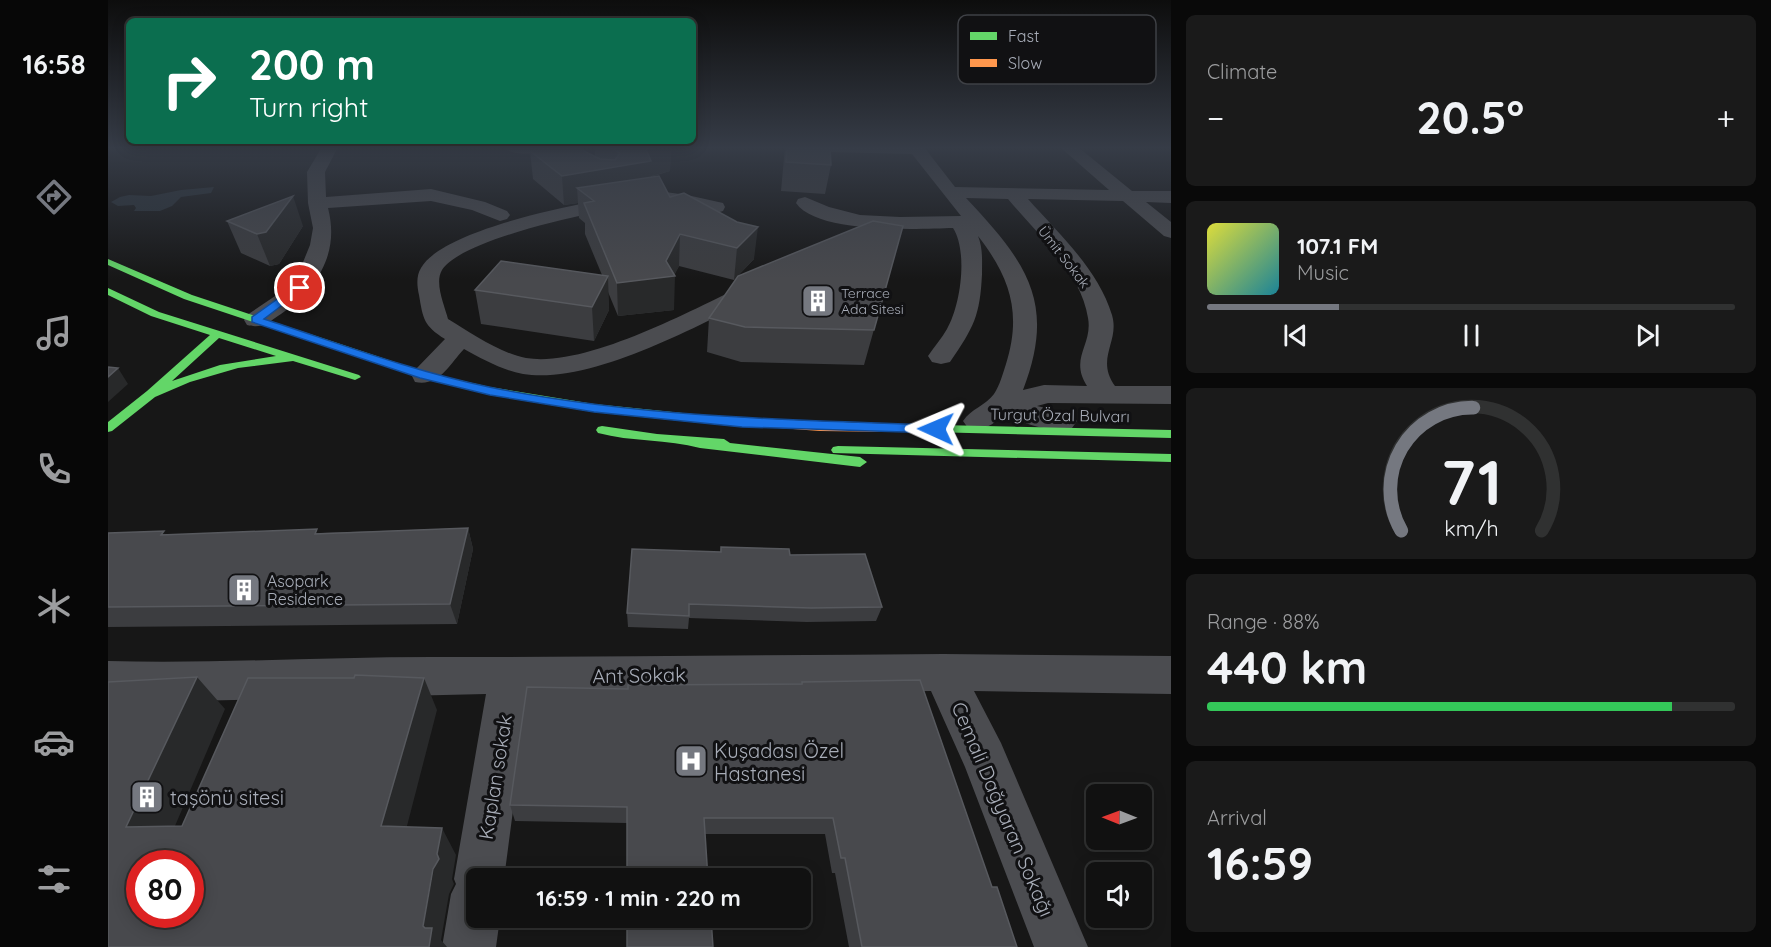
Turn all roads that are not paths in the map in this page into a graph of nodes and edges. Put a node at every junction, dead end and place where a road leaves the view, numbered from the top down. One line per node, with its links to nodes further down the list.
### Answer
1 (317, 191): 7 (street)
2 (1122, 191): 6 (street)
3 (951, 192): 4 (street); 12 (street)
4 (1012, 192): 6 (street); 25 (street, Ümit Sokak)
5 (1171, 197): 6 (street)
6 (1134, 201): 9 (street); 13 (street)
7 (317, 202): 11 (street); 17 (street)
8 (805, 203): 12 (street)
9 (1171, 205)
10 (716, 207): 19 (street)
11 (500, 216)
12 (967, 220): 20 (street); 27 (street)
13 (1171, 232)
14 (108, 262): 17 (main road, Turgut Özal Bulvarı)
15 (781, 278): 19 (street)
16 (108, 291): 18 (main road)
17 (256, 320): 22 (main road, Turgut Özal Bulvarı)
18 (217, 334): 21 (main road); 24 (main road)
19 (460, 338): 22 (street)
20 (941, 356)
21 (293, 358): 23 (main road); 24 (main road)
22 (424, 376): 32 (main road, Turgut Özal Bulvarı)
23 (367, 381)
24 (151, 394): 33 (main road)
25 (1106, 394): 26 (street); 27 (street)
26 (1171, 395)
27 (1005, 398): 28 (street); 29 (street)
28 (978, 421): 29 (main road); 32 (main road)
29 (1062, 421): 30 (main road)
30 (1171, 422)
31 (584, 427): 35 (main road)
32 (820, 427): 34 (main road, Turgut Özal Bulvarı)
33 (108, 428)
34 (1171, 434)
35 (657, 438): 36 (main road); 37 (main road)
36 (1171, 458)
37 (1171, 472)
38 (943, 672): 39 (street, Ant Sokak); 40 (street, Ant Sokak); 45 (street, Cemali Dağyaran Sokağı)
39 (1171, 675)
40 (510, 676): 41 (street, Ant Sokak); 42 (street, Kaplan sokak)
41 (108, 680)
42 (481, 868)
43 (472, 928): 44 (street)
44 (469, 947)
45 (1061, 947)

